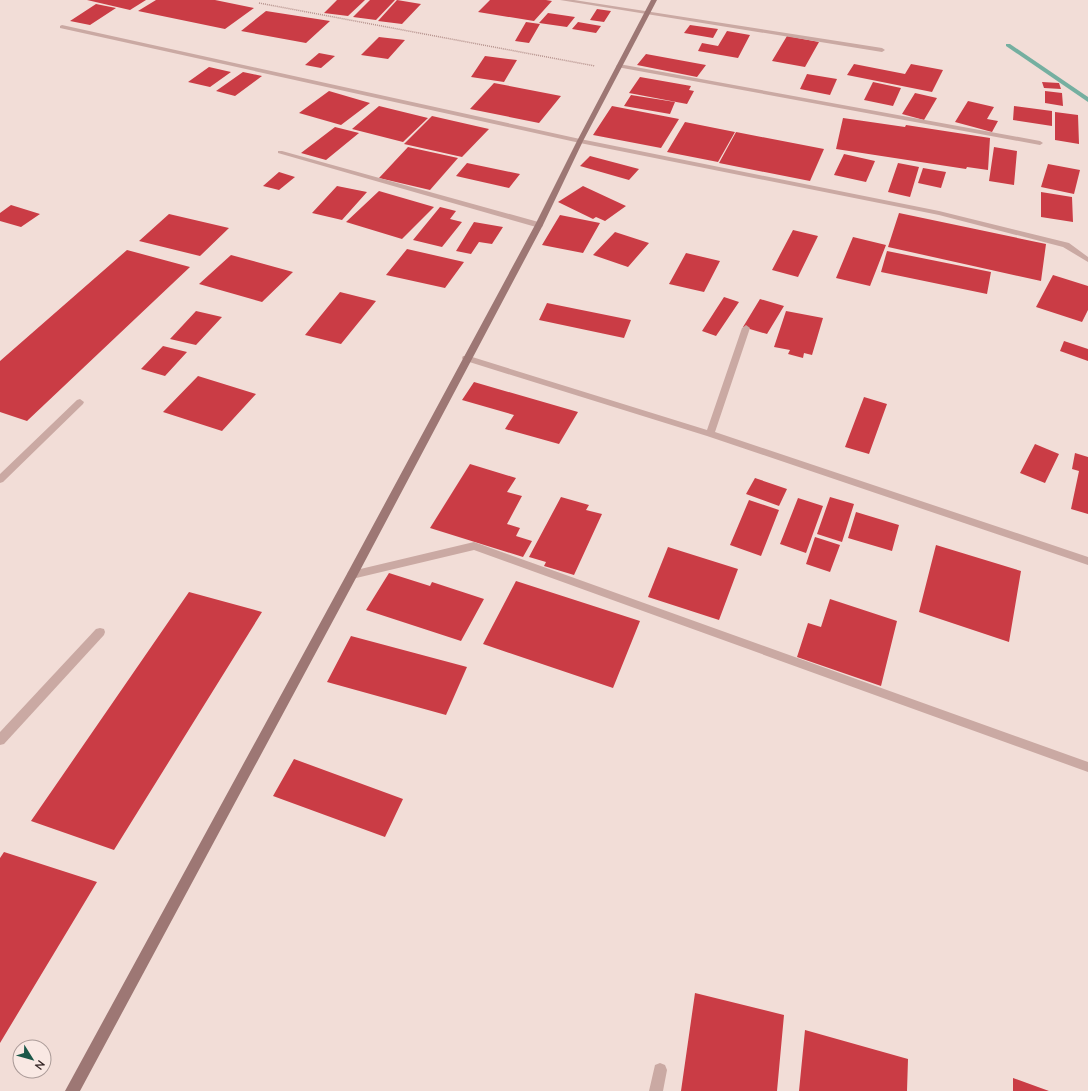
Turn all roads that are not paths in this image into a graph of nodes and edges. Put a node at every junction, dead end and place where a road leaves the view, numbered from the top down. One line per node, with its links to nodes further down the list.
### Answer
1 (563, 0): 3 (street)
2 (654, 0): 3 (street)
3 (647, 14): 5 (street); 6 (street)
4 (62, 27): 7 (street)
5 (882, 50)
6 (618, 68): 7 (street); 8 (street)
7 (580, 141): 10 (street); 11 (street)
8 (1040, 143)
9 (280, 152): 10 (street)
10 (538, 225): 13 (street)
11 (1088, 260)
12 (746, 328): 15 (street)
13 (466, 358): 15 (street); 18 (street)
14 (80, 402): 16 (street)
15 (710, 434): 17 (street)
16 (0, 480)
17 (1088, 561)
18 (352, 575): 21 (street); 23 (street)
19 (100, 632): 20 (street)
20 (0, 740)
21 (1088, 767)
22 (660, 1070): 24 (street)
23 (72, 1091)
24 (656, 1091)

